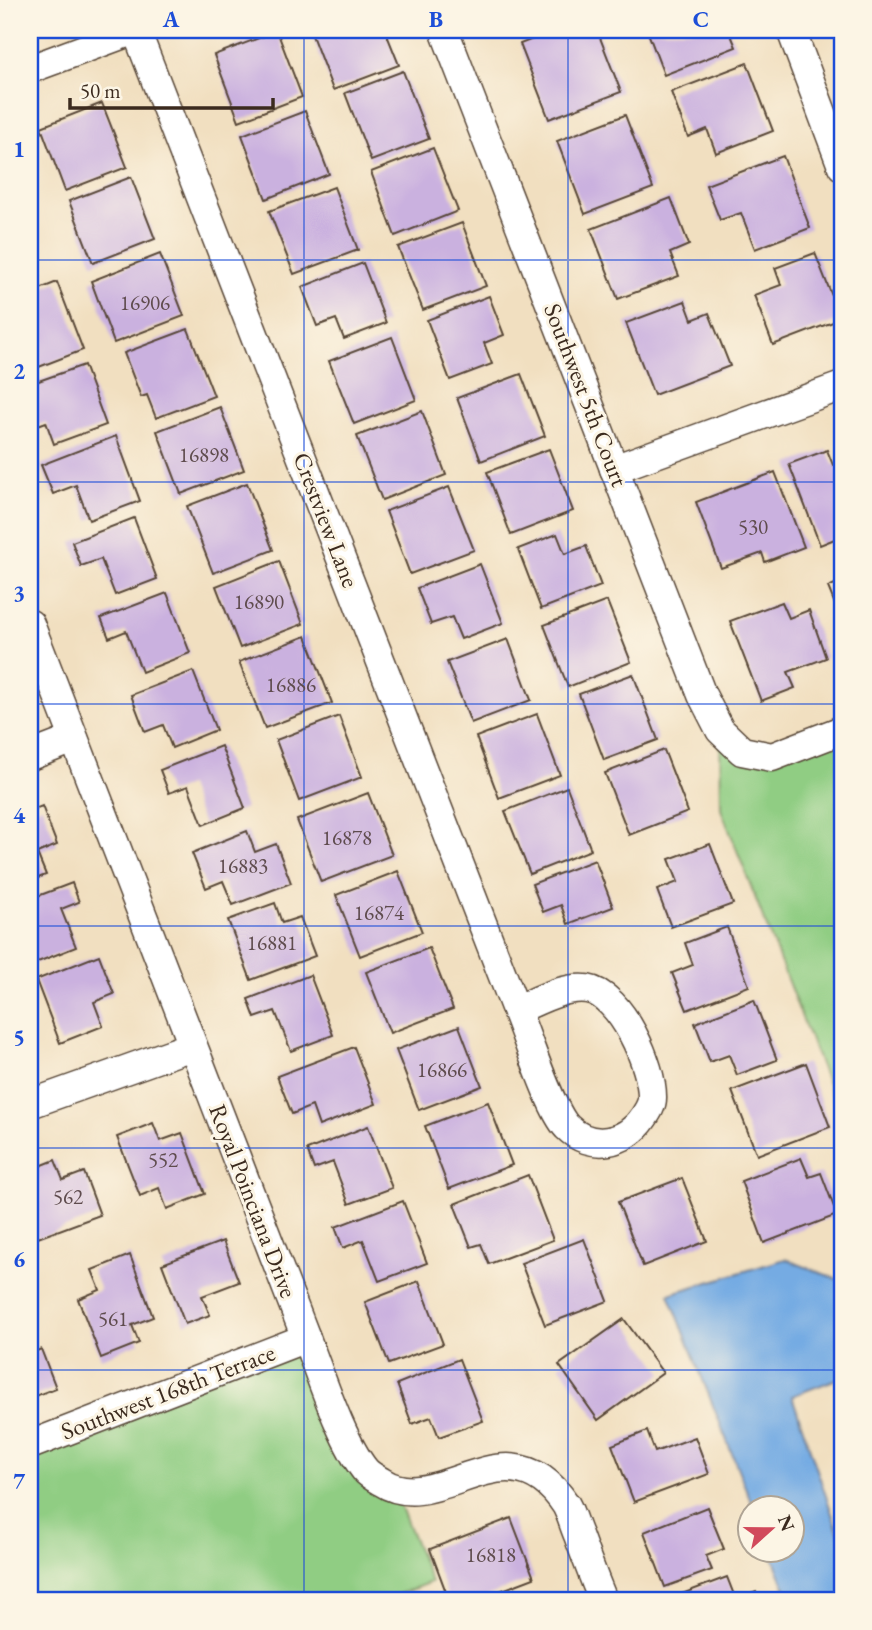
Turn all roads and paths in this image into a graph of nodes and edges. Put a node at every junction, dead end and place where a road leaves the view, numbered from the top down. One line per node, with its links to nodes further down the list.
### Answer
1 (136, 30): 4 (street); 12 (street, Crestview Lane)
2 (444, 30): 7 (street, Southwest 5th Court)
3 (791, 30): 5 (street)
4 (30, 69)
5 (842, 166)
6 (842, 386): 7 (street)
7 (614, 469): 9 (street, Southwest 5th Court)
8 (30, 624): 10 (street, Royal Poinciana Drive)
9 (842, 730)
10 (74, 739): 11 (street); 13 (street, Royal Poinciana Drive)
11 (30, 756)
12 (516, 1010): 12 (street, Crestview Lane)
13 (192, 1046): 14 (street); 15 (street, Royal Poinciana Drive)
14 (30, 1104)
15 (306, 1338): 16 (street, Southwest 168th Terrace); 17 (street, Royal Poinciana Drive)
16 (30, 1445)
17 (603, 1600)

